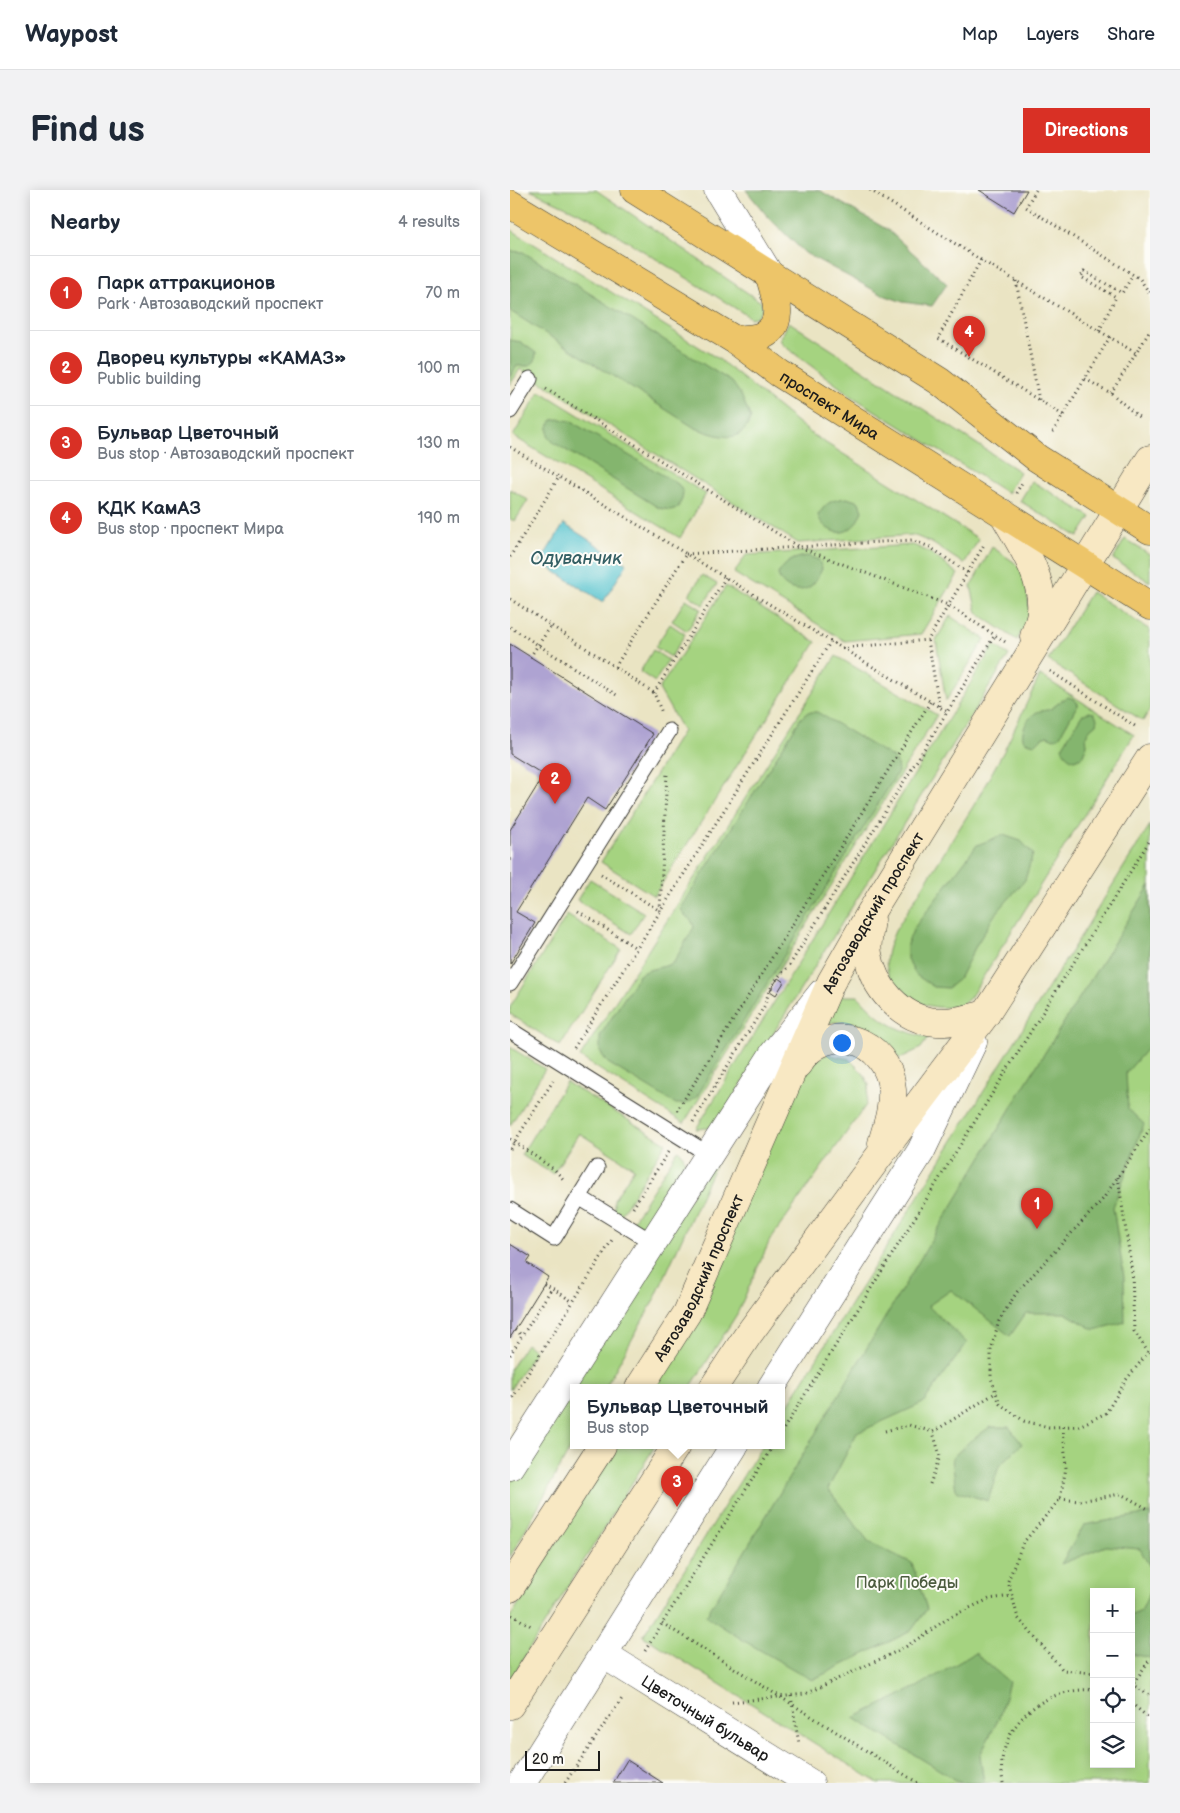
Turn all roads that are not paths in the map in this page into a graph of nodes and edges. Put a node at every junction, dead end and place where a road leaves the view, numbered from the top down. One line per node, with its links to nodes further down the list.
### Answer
1 (635, 190): 4 (main road)
2 (718, 190): 4 (street)
3 (510, 204): 5 (main road, проспект Мира)
4 (769, 274): 5 (main road); 10 (main road)
5 (736, 340): 9 (main road, проспект Мира)
6 (530, 379): 7 (lane)
7 (510, 411)
8 (1150, 459): 10 (street, Автозаводский проспект)
9 (1008, 505): 12 (main road, проспект Мира); 14 (street)
10 (1118, 510): 11 (main road); 12 (street, Автозаводский проспект)
11 (1150, 530)
12 (1085, 566): 13 (main road, проспект Мира); 14 (street, Автозаводский проспект)
13 (1150, 606)
14 (1029, 657): 17 (street, Автозаводский проспект)
15 (669, 731): 19 (lane)
16 (1150, 758): 20 (street)
17 (871, 912): 18 (street, Автозаводский проспект); 20 (street)
18 (831, 982): 22 (street, Автозаводский проспект); 23 (street)
19 (510, 983)
20 (986, 1014): 24 (street); 31 (street)
21 (510, 1030): 23 (lane)
22 (790, 1076): 24 (street); 29 (street, Автозаводский проспект)
23 (708, 1154): 28 (street)
24 (877, 1159): 30 (street)
25 (597, 1168): 26 (lane)
26 (579, 1197): 27 (lane); 28 (lane)
27 (510, 1210)
28 (652, 1242): 35 (street)
29 (642, 1384)
30 (716, 1384)
31 (774, 1384)
32 (600, 1449): 36 (street)
33 (674, 1449): 38 (street)
34 (732, 1449): 37 (street)
35 (510, 1466)
36 (510, 1588)
37 (603, 1654): 39 (street, Цветочный бульвар); 40 (street)
38 (510, 1705)
39 (808, 1782)
40 (522, 1783)

